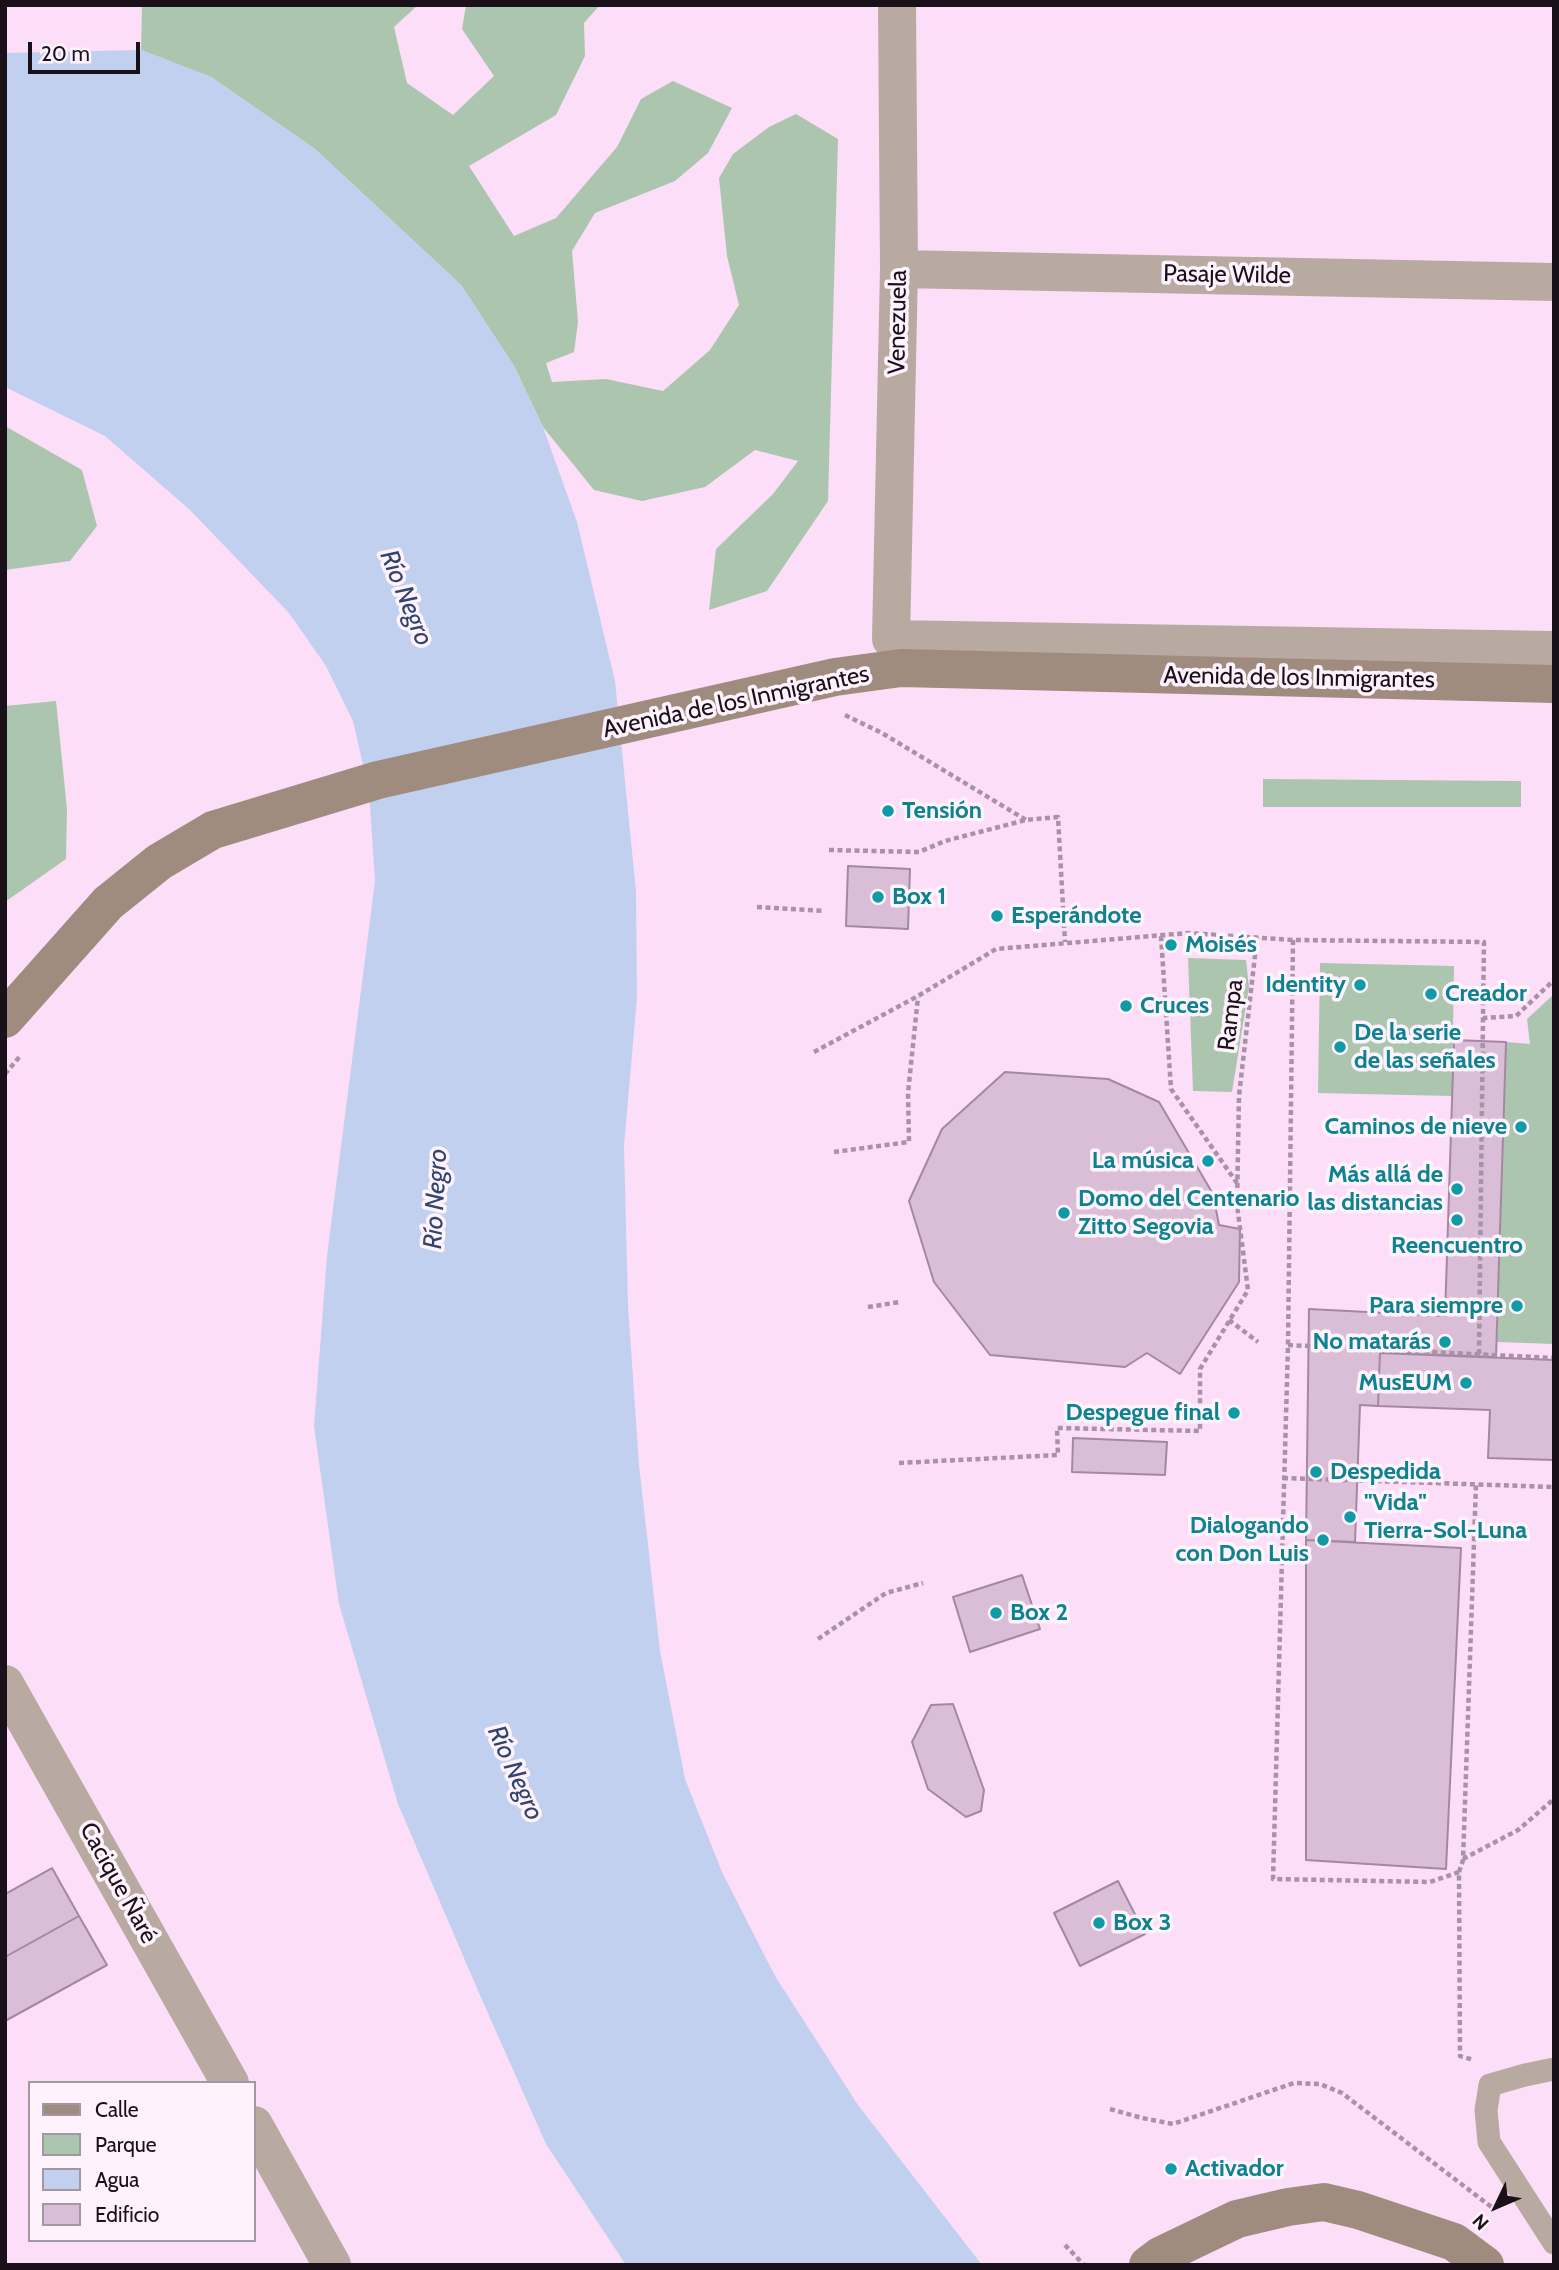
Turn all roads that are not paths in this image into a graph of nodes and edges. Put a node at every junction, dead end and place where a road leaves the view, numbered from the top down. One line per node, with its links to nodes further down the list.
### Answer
1 (897, 5): 2 (street, Venezuela)
2 (899, 269): 3 (street, Pasaje Wilde); 4 (street, Venezuela)
3 (1554, 282)
4 (891, 639): 5 (street, Avenida de los Inmigrantes)
5 (1554, 650)
6 (1554, 684): 7 (main road, Avenida de los Inmigrantes)
7 (5, 1020)
8 (5, 1684): 10 (street, Cacique Ñaré)
9 (1554, 2069): 12 (lane)
10 (229, 2081)
11 (256, 2129): 13 (street)
12 (1554, 2243)
13 (332, 2265)
14 (1149, 2265): 15 (main road)
15 (1485, 2265)

